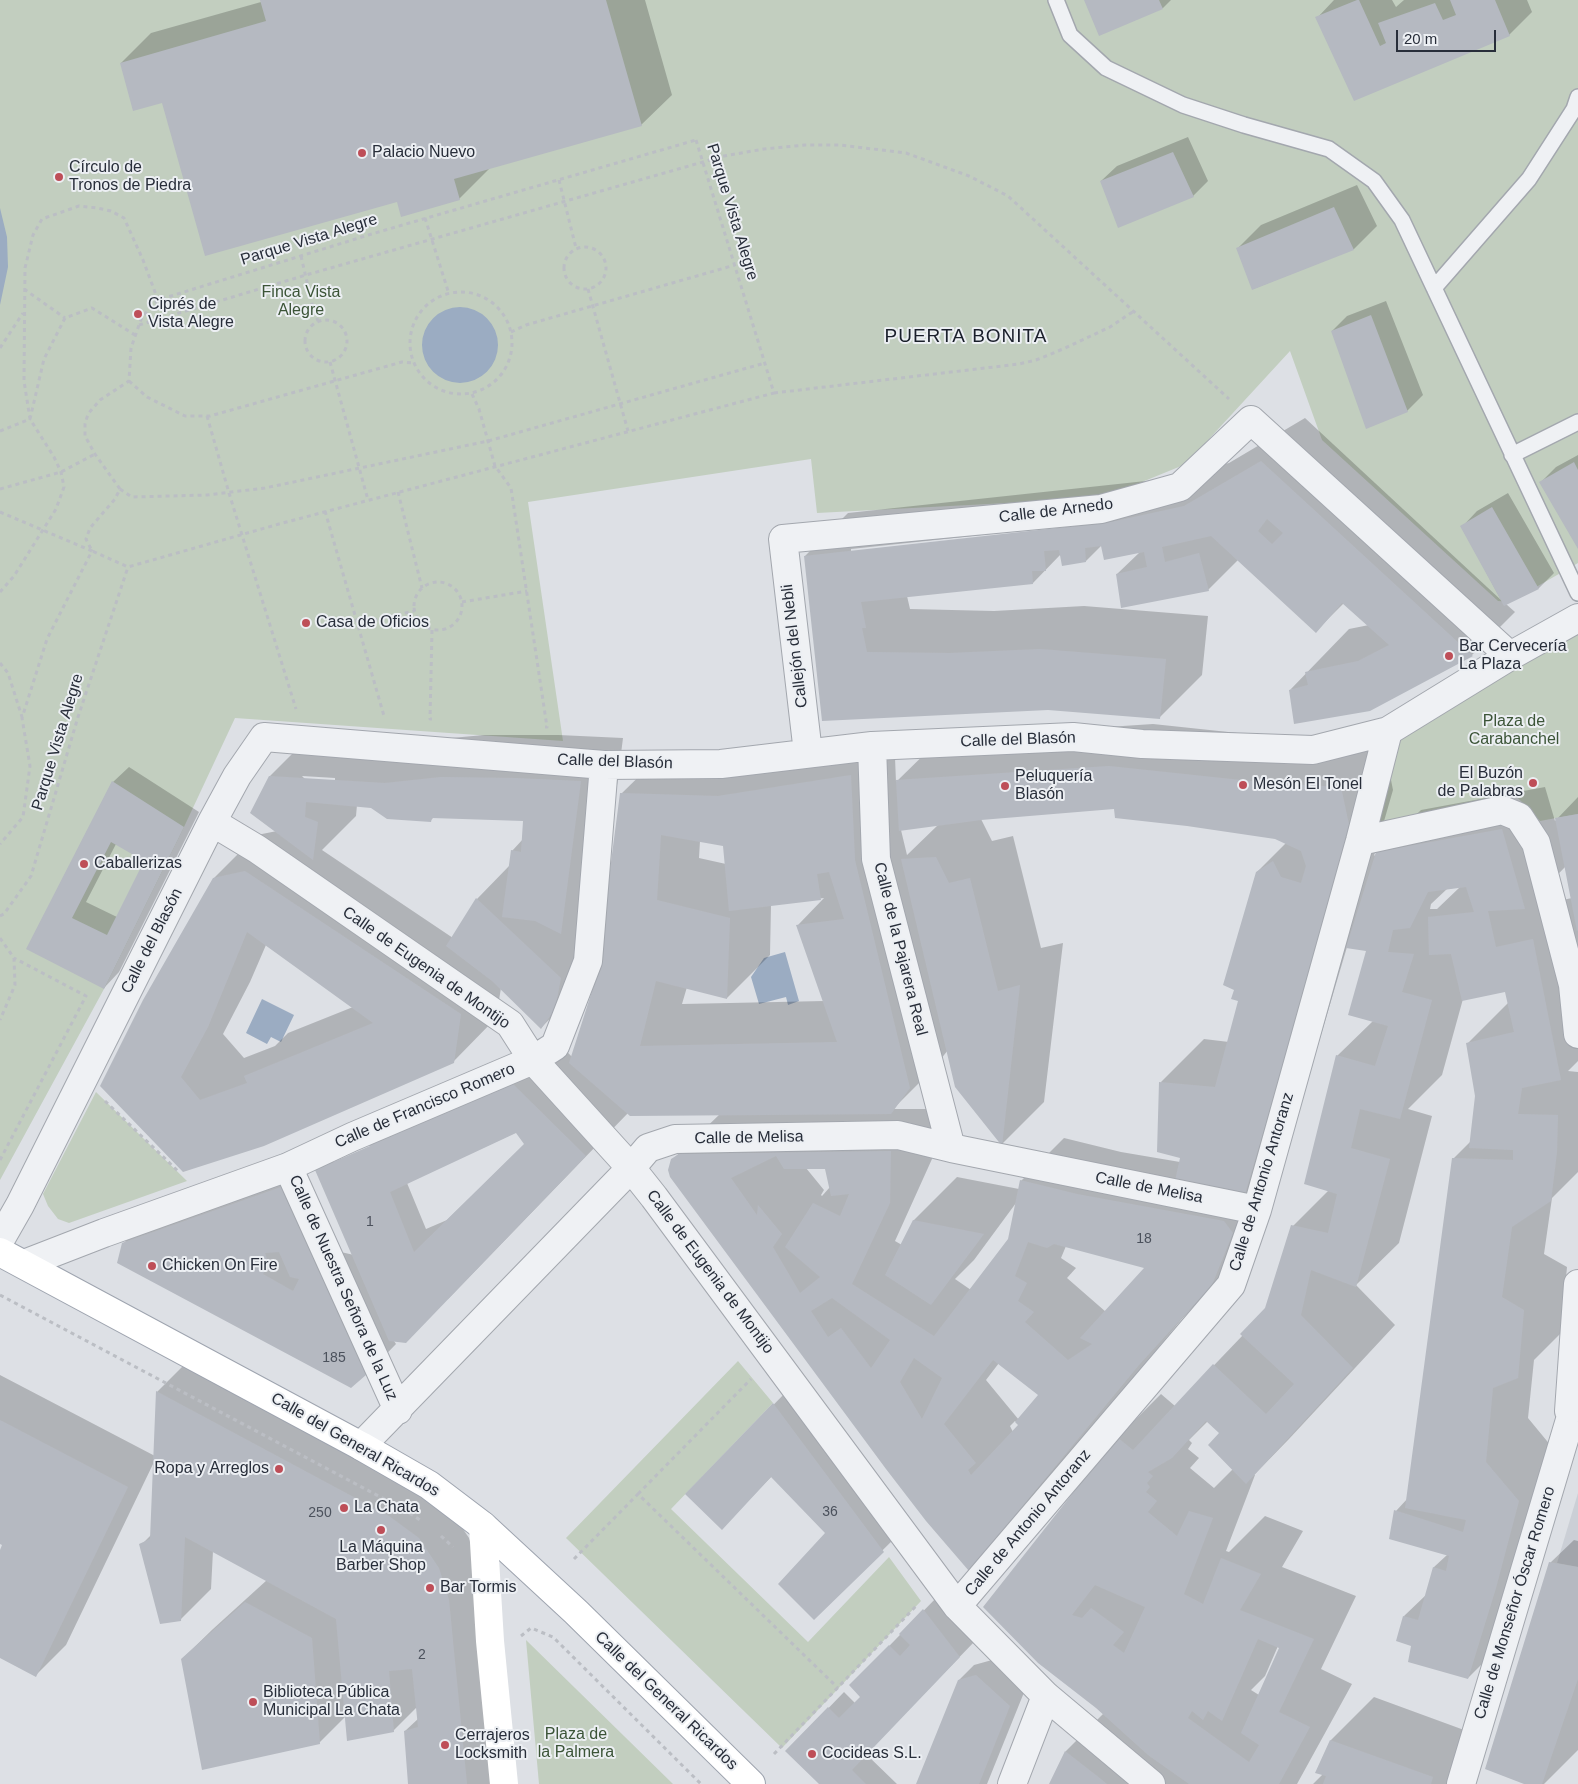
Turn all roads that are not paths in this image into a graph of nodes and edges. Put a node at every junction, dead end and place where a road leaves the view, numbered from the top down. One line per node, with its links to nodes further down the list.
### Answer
1 (1056, 0): 3 (lane)
2 (1578, 97): 3 (lane)
3 (1434, 288): 5 (lane)
4 (1578, 422): 5 (lane)
5 (1512, 455): 7 (lane)
6 (783, 538): 9 (street, Calle de Arnedo); 12 (street, Callejón del Nebli)
7 (1578, 593)
8 (1578, 618): 9 (street)
9 (1510, 656): 10 (street, Calle del Blasón)
10 (1388, 731): 11 (street, Calle del Blasón); 15 (street, Calle de Antonio Antoranz)
11 (872, 746): 12 (street, Calle del Blasón); 18 (street, Calle de la Pajarera Real)
12 (808, 753): 13 (street, Calle del Blasón)
13 (604, 765): 14 (street, Calle del Blasón); 17 (street, Calle de Francisco Romero)
14 (212, 822): 17 (street, Calle de Eugenia de Montijo); 22 (street, Calle del Blasón)
15 (1360, 840): 16 (street); 21 (street, Calle de Antonio Antoranz)
16 (1578, 1034)
17 (532, 1060): 19 (street, Calle de Francisco Romero); 20 (street, Calle de Eugenia de Montijo)
18 (951, 1148): 20 (street, Calle de Melisa); 21 (street, Calle de Melisa)
19 (288, 1167): 24 (street, Calle de Francisco Romero); 27 (street, Calle de Nuestra Señora de la Luz)
20 (631, 1168): 27 (street, Calle de Melisa); 31 (street, Calle de Eugenia de Montijo)
21 (1257, 1210): 31 (street, Calle de Antonio Antoranz)
22 (0, 1240)
23 (0, 1252): 24 (main road, Calle del General Ricardos)
24 (24, 1264): 29 (main road, Calle del General Ricardos)
25 (1578, 1284): 28 (street, Calle de Monseñor Óscar Romero)
26 (1578, 1393): 28 (street, Calle de Monseñor Óscar Romero)
27 (398, 1410): 29 (street, Calle de Melisa)
28 (1568, 1423): 37 (street, Calle de Monseñor Óscar Romero)
29 (361, 1446): 30 (main road, Calle del General Ricardos)
30 (483, 1526): 33 (main road); 34 (main road, Calle del General Ricardos)
31 (957, 1606): 32 (street, Calle de Eugenia de Montijo)
32 (1046, 1696): 35 (street); 36 (street, Calle de Eugenia de Montijo)
33 (504, 1784)
34 (752, 1784)
35 (1012, 1784)
36 (1151, 1784)
37 (1461, 1784)

